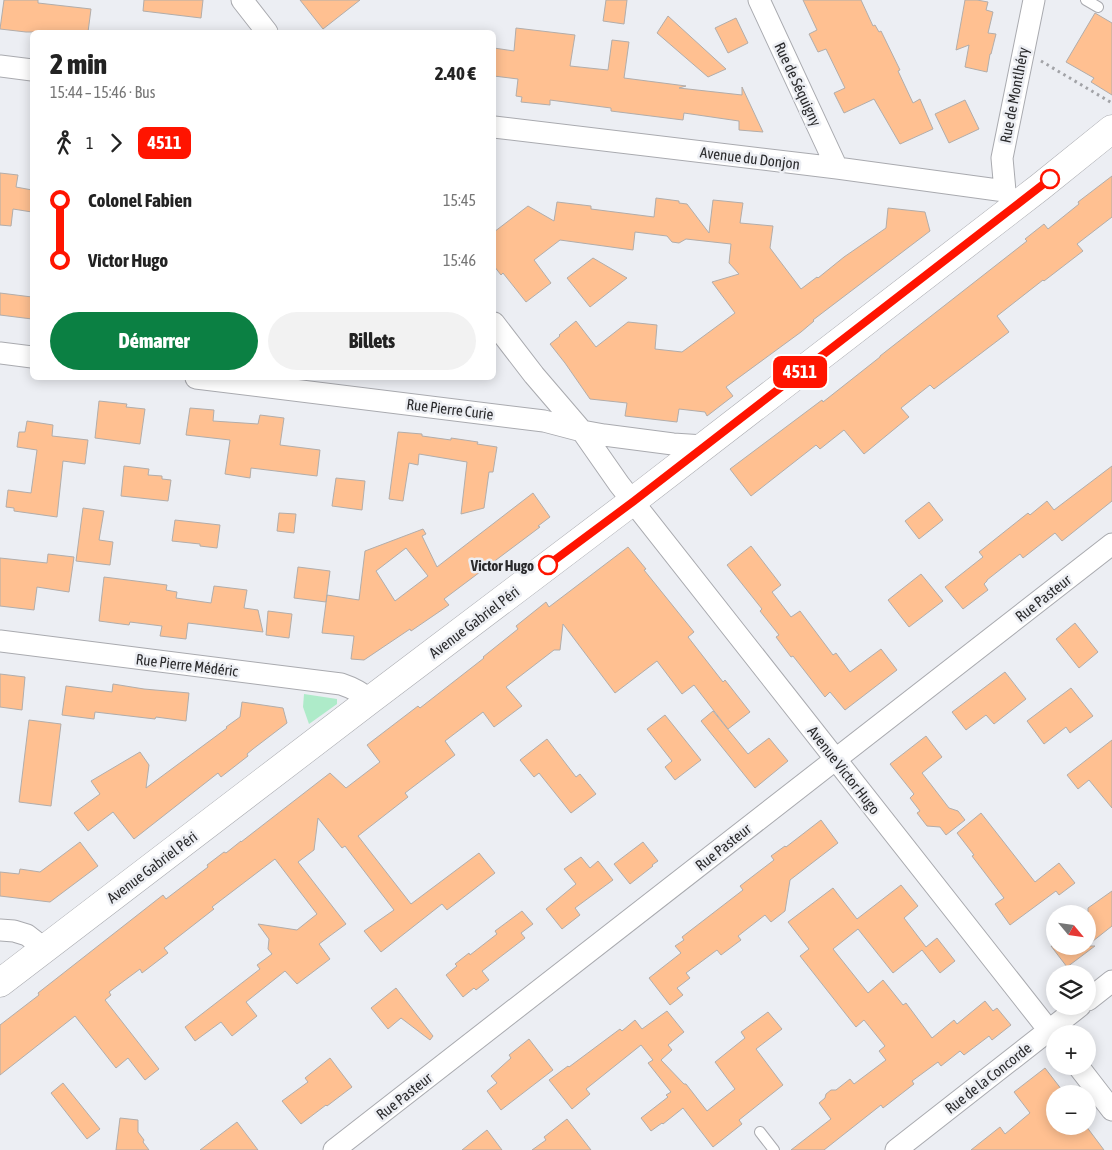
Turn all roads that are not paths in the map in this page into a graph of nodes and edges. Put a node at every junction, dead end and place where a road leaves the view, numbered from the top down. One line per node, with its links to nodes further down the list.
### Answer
1 (242, 0): 6 (street)
2 (759, 0): 11 (street, Rue de Séquigny)
3 (1034, 0): 12 (street, Rue de Montlhéry)
4 (1086, 0): 5 (lane)
5 (1098, 7)
6 (265, 30)
7 (0, 66): 8 (street)
8 (30, 70)
9 (496, 127): 11 (street, Avenue du Donjon)
10 (1112, 129): 12 (street, Avenue Gabriel Péri)
11 (837, 168): 12 (street, Avenue du Donjon)
12 (1011, 198): 18 (street, Avenue Gabriel Péri)
13 (496, 326): 17 (street, Avenue Victor Hugo)
14 (0, 353): 15 (street)
15 (30, 357)
16 (213, 380): 17 (street, Rue Pierre Curie)
17 (582, 431): 18 (street, Rue Pierre Curie); 19 (street, Avenue Victor Hugo)
18 (704, 446): 19 (street, Avenue Gabriel Péri)
19 (634, 501): 22 (street, Avenue Gabriel Péri); 23 (street, Avenue Victor Hugo)
20 (1112, 544): 23 (street, Rue Pasteur)
21 (0, 641): 22 (street, Rue Pierre Médéric)
22 (370, 700): 25 (street, Avenue Gabriel Péri)
23 (836, 759): 31 (street, Avenue Victor Hugo); 36 (street, Rue Pasteur)
24 (0, 930): 25 (street)
25 (45, 949): 27 (street, Avenue Gabriel Péri)
26 (1112, 981): 28 (street)
27 (0, 983)
28 (1096, 994)
29 (1071, 1015): 30 (street, Rue de la Concorde)
30 (1061, 1025)
31 (1046, 1026)
32 (1046, 1038): 38 (street, Rue de la Concorde)
33 (1085, 1075): 34 (street)
34 (1112, 1110)
35 (760, 1132): 37 (lane)
36 (334, 1150)
37 (774, 1150)
38 (896, 1150)

